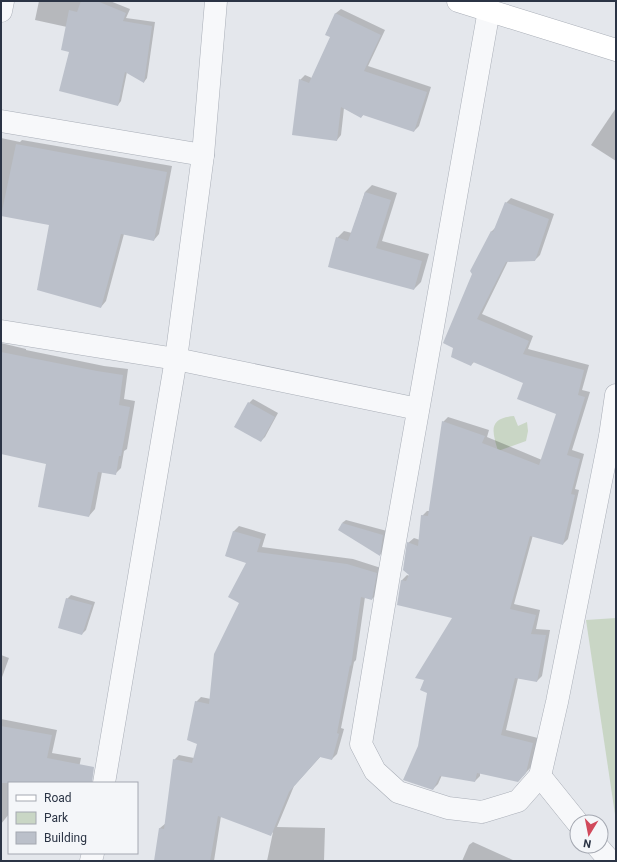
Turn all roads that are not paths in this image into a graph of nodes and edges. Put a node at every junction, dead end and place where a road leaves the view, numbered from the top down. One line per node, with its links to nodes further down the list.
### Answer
1 (3, 1): 5 (street)
2 (216, 1): 8 (street)
3 (458, 1): 4 (street)
4 (489, 10): 6 (street); 12 (street)
5 (1, 11)
6 (616, 50)
7 (1, 121): 8 (street)
8 (203, 155): 10 (street)
9 (1, 331): 10 (street)
10 (176, 359): 12 (street); 14 (street)
11 (616, 395): 13 (street)
12 (418, 409): 13 (street)
13 (540, 776): 15 (street)
14 (104, 782)
15 (571, 814)

